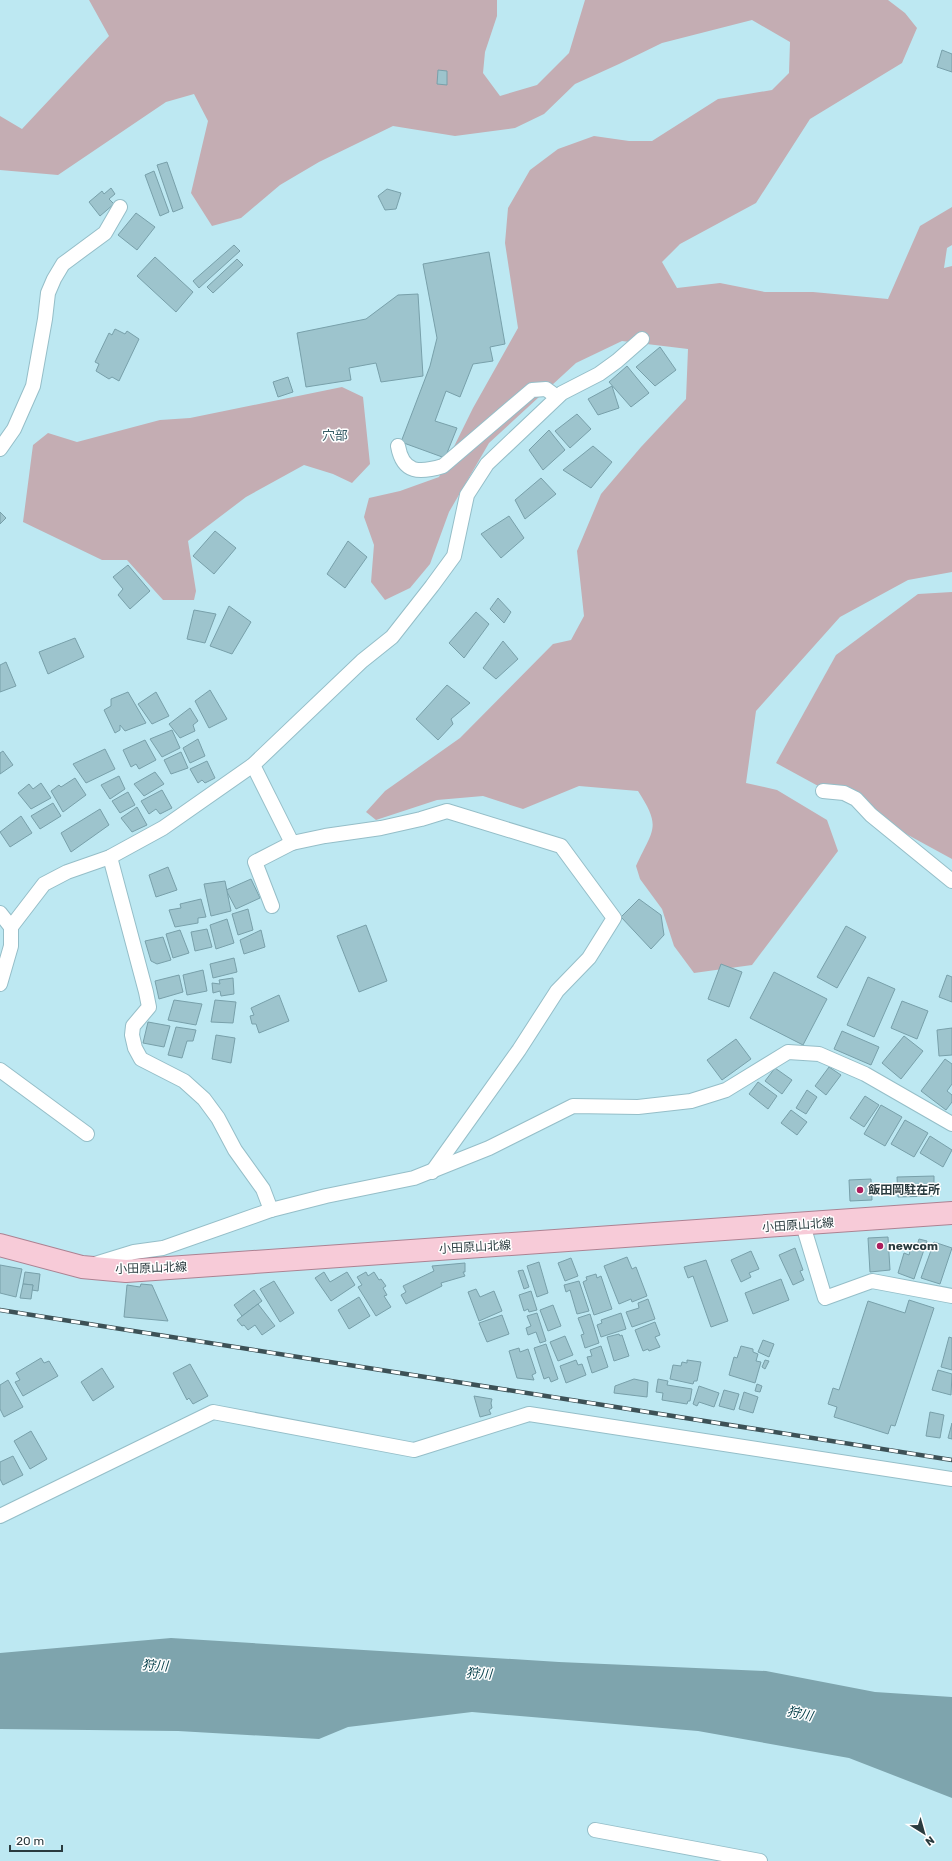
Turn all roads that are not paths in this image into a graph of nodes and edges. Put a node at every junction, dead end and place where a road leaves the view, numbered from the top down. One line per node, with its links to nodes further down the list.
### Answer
1 (120, 207): 5 (street)
2 (642, 339): 3 (street)
3 (557, 397): 4 (street); 6 (street)
4 (398, 446)
5 (0, 449)
6 (253, 765): 8 (street); 9 (street)
7 (823, 791): 10 (street)
8 (292, 843): 11 (street); 18 (street)
9 (110, 857): 13 (street); 19 (street)
10 (952, 881)
11 (272, 906)
12 (0, 912): 13 (street)
13 (11, 928): 14 (street)
14 (0, 984)
15 (0, 1070): 17 (street)
16 (952, 1124): 18 (street)
17 (87, 1134)
18 (432, 1172): 19 (street)
19 (271, 1210): 23 (street)
20 (952, 1213): 21 (main road, 小田原山北線)
21 (803, 1224): 23 (main road, 小田原山北線); 24 (street)
22 (0, 1245): 23 (main road, 小田原山北線)
23 (82, 1267)
24 (952, 1296)
25 (952, 1479): 26 (street)
26 (0, 1516)
27 (595, 1830): 28 (street)
28 (760, 1861)

